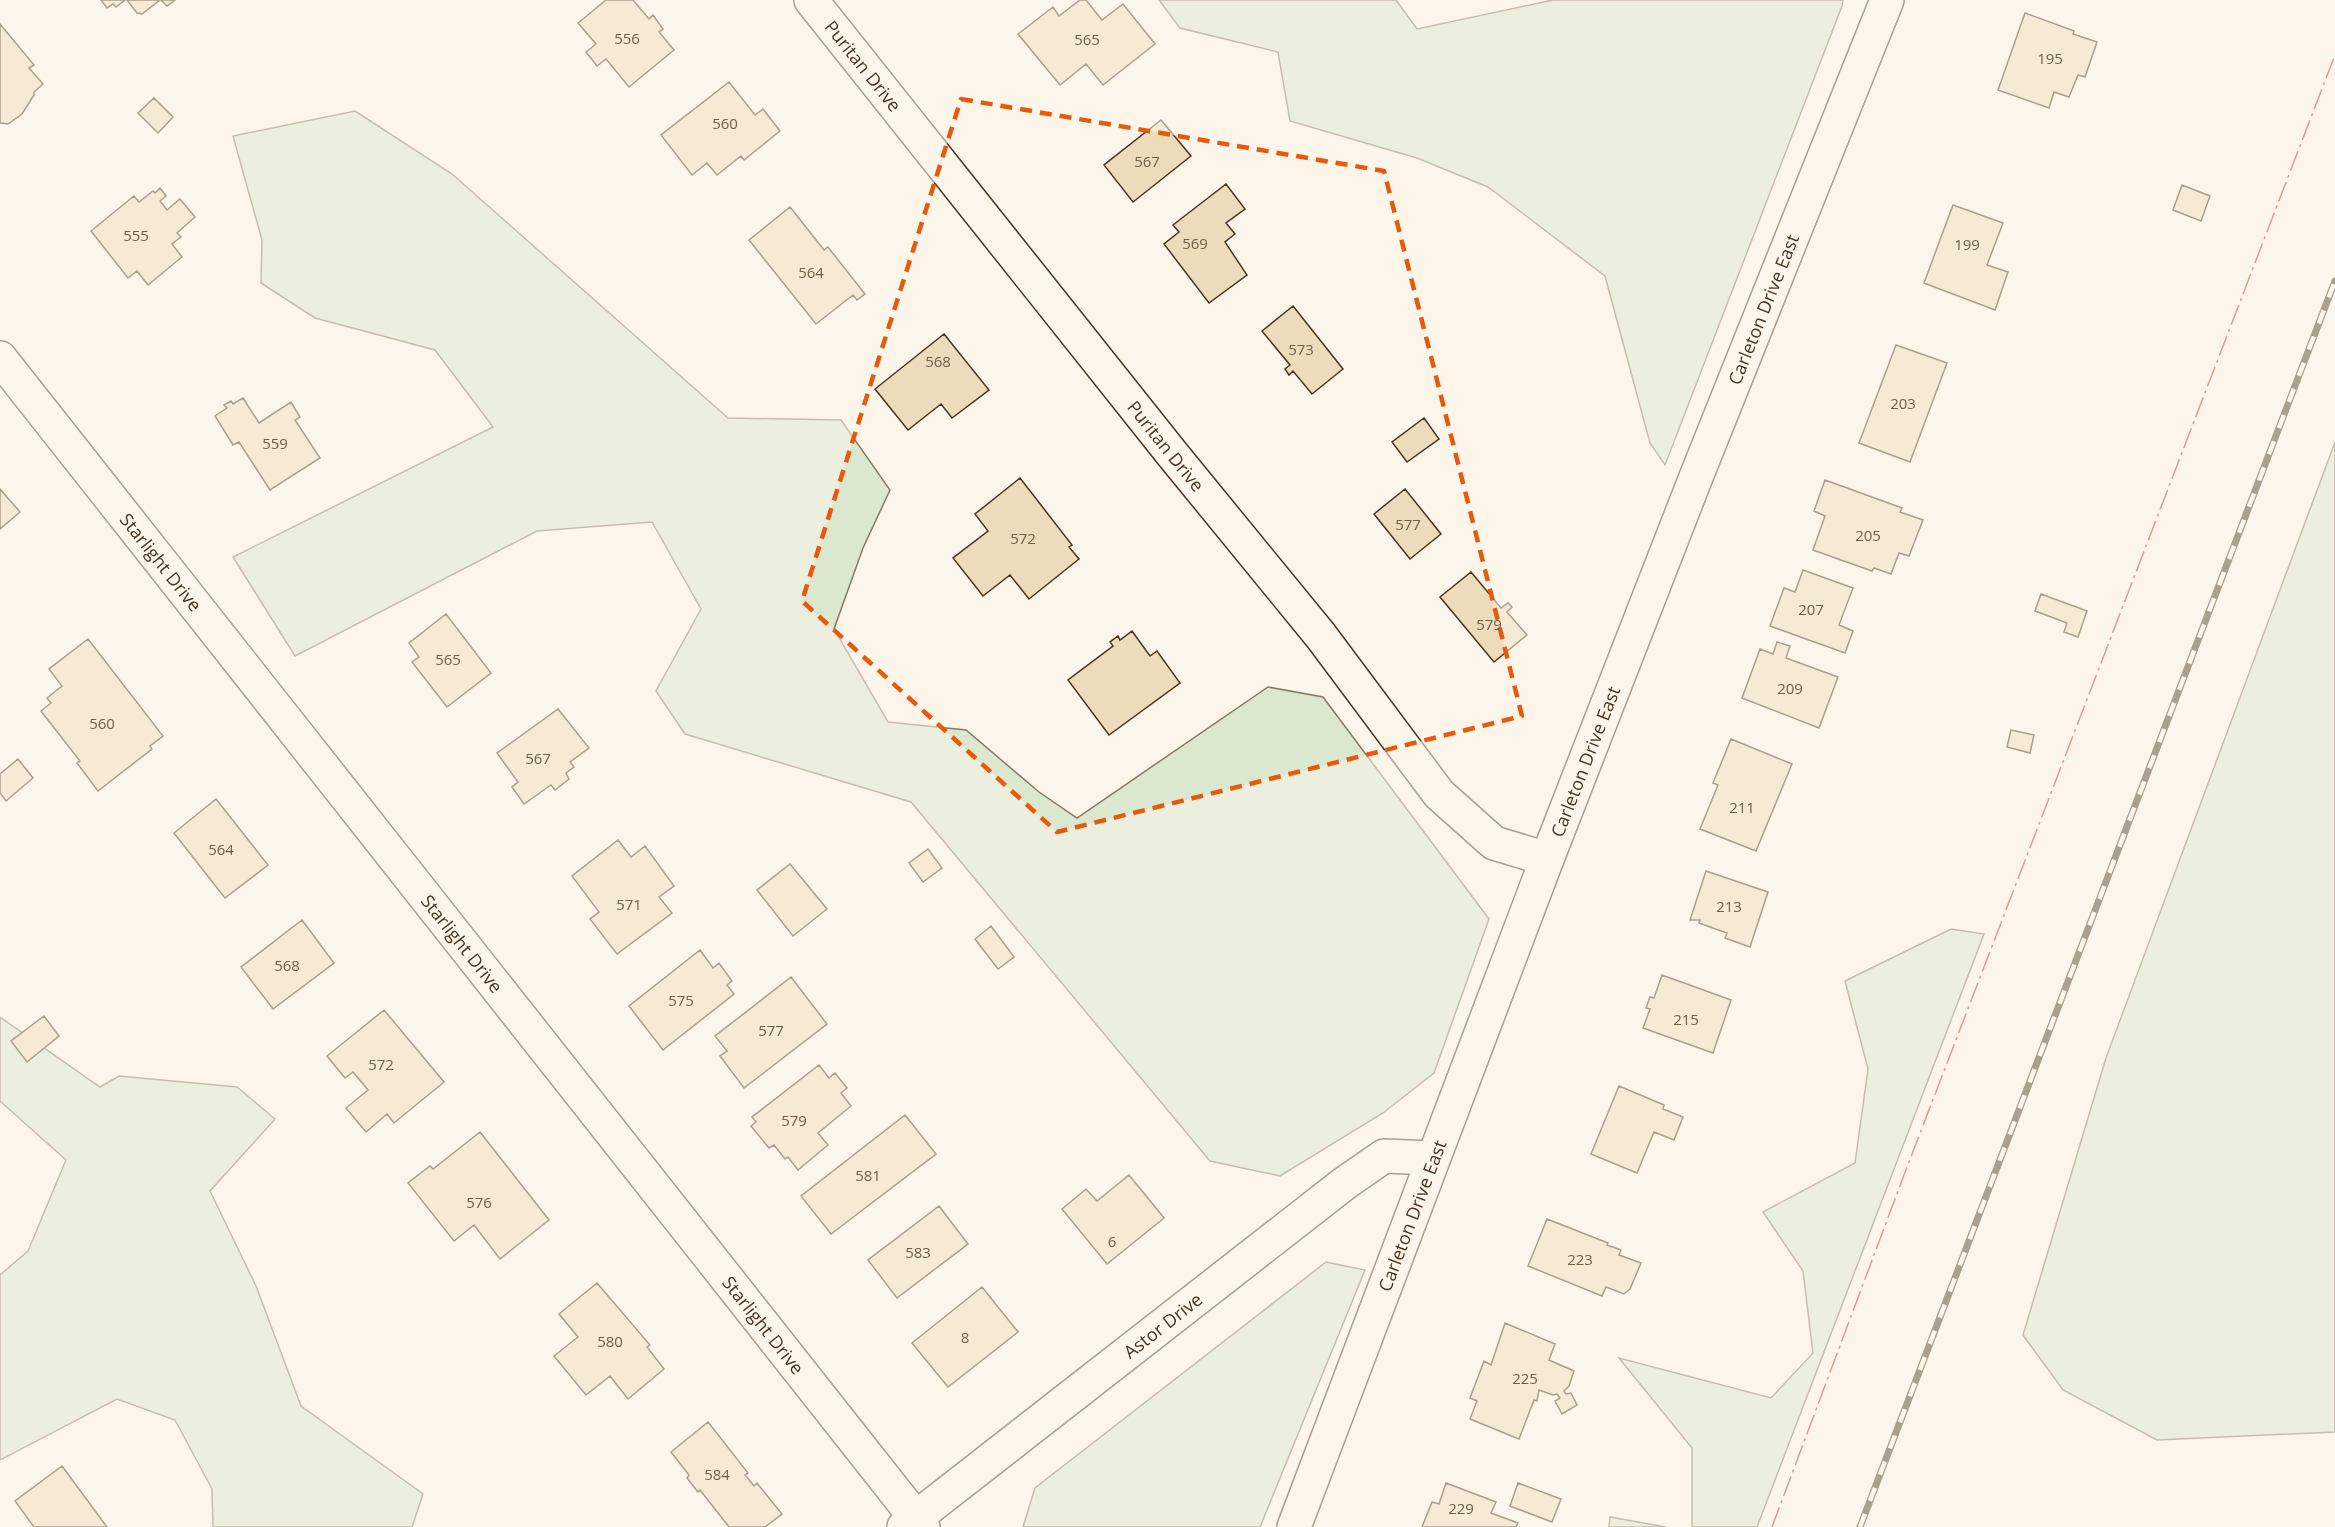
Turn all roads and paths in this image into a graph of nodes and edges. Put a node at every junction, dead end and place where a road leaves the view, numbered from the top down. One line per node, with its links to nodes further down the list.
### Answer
1 (811, 0): 4 (street, Puritan Drive)
2 (1887, 0): 4 (street, Carleton Drive East)
3 (0, 358): 6 (street, Starlight Drive)
4 (1547, 859): 5 (street, Carleton Drive East)
5 (1433, 1158): 6 (street, Astor Drive); 7 (street, Carleton Drive East)
6 (914, 1524)
7 (1294, 1527)

